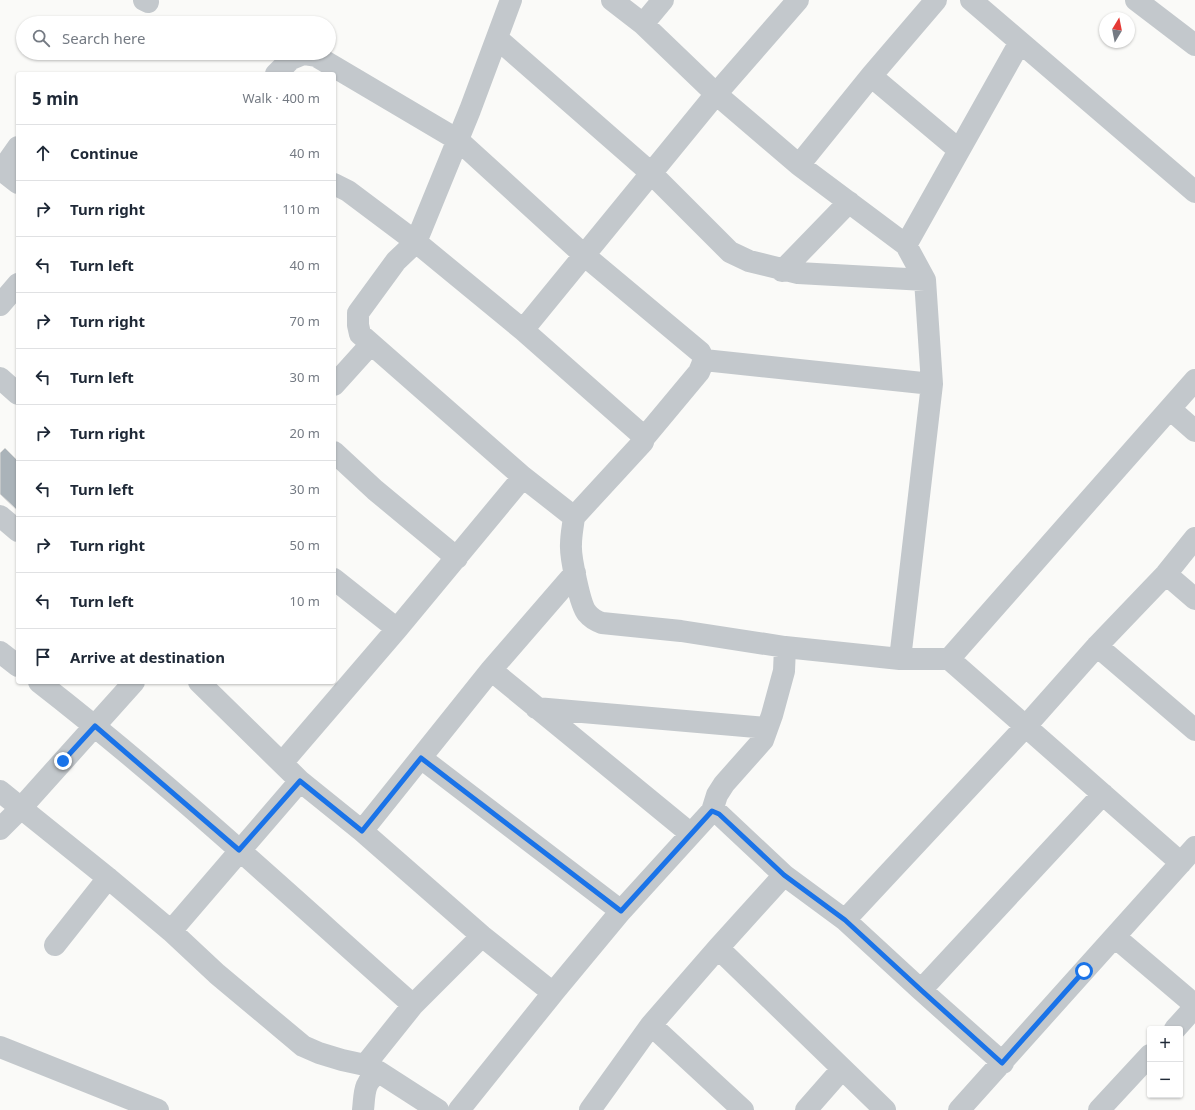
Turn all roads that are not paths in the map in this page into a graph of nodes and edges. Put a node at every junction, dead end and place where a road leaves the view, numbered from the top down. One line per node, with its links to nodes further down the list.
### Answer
1 (511, 0): 9 (street)
2 (612, 0): 8 (street)
3 (663, 0): 8 (street)
4 (798, 0): 16 (street)
5 (936, 0): 15 (street)
6 (971, 0): 10 (street)
7 (1136, 0): 11 (street)
8 (643, 24): 16 (street)
9 (498, 39): 17 (street); 21 (street)
10 (1020, 42): 18 (street); 24 (street)
11 (1195, 45)
12 (290, 60): 14 (street)
13 (323, 60): 17 (street)
14 (278, 72)
15 (871, 76): 18 (street); 20 (street)
16 (716, 94): 20 (street); 21 (street)
17 (458, 140): 26 (street); 28 (street)
18 (959, 150): 27 (street)
19 (16, 152): 22 (street)
20 (799, 165): 25 (street)
21 (651, 173): 28 (street); 29 (street)
22 (7, 174)
23 (336, 185): 26 (street)
24 (1195, 192)
25 (849, 202): 27 (street); 29 (street)
26 (416, 242): 33 (street); 34 (street)
27 (906, 245): 30 (street)
28 (584, 255): 33 (street); 35 (street)
29 (782, 270): 30 (street)
30 (925, 280): 39 (street)
31 (16, 286): 32 (street)
32 (0, 305)
33 (523, 330): 43 (street)
34 (371, 344): 38 (street); 45 (street)
35 (704, 360): 39 (street); 43 (street)
36 (0, 378): 40 (street)
37 (1195, 380): 41 (street)
38 (336, 383)
39 (932, 384): 59 (street)
40 (16, 392)
41 (1170, 409): 42 (street); 60 (street)
42 (1195, 431)
43 (644, 438): 47 (street)
44 (336, 454): 50 (street)
45 (523, 477): 47 (street); 50 (street)
46 (0, 516): 48 (street)
47 (574, 517): 51 (street)
48 (16, 530)
49 (1195, 538): 52 (street)
50 (457, 558): 55 (street)
51 (575, 573): 57 (street); 62 (street)
52 (1166, 574): 54 (street); 56 (street)
53 (336, 581): 55 (street)
54 (1195, 599)
55 (397, 629): 72 (street)
56 (1097, 646): 68 (street); 70 (street)
57 (785, 647): 59 (street); 69 (street)
58 (0, 652): 61 (street)
59 (900, 659): 60 (street)
60 (949, 659): 68 (street)
61 (16, 664)
62 (491, 670): 66 (street); 71 (street)
63 (42, 684): 67 (street)
64 (132, 684): 67 (street)
65 (209, 685): 72 (street)
66 (536, 708): 69 (street); 80 (street)
67 (95, 726): 76 (street); 81 (street)
68 (1026, 726): 75 (street); 86 (street)
69 (767, 728): 77 (street)
70 (1195, 730)
71 (421, 758): 79 (street); 85 (street)
72 (282, 764): 73 (street)
73 (300, 781): 79 (street); 81 (street)
74 (0, 791): 76 (street)
75 (1103, 794): 82 (street); 92 (street)
76 (21, 808): 78 (street); 84 (street)
77 (712, 811): 80 (street); 83 (street)
78 (0, 829)
79 (362, 831): 88 (street)
80 (691, 834): 85 (street)
81 (239, 850): 87 (street); 94 (street)
82 (1188, 855): 89 (street)
83 (784, 875): 86 (street); 91 (street)
84 (108, 878): 87 (street); 90 (street)
85 (621, 911): 93 (street)
86 (845, 920): 92 (street)
87 (171, 931): 101 (street)
88 (482, 936): 93 (street); 94 (street)
89 (1115, 937): 95 (street); 100 (street)
90 (55, 945)
91 (718, 948): 96 (street); 102 (street)
92 (921, 990): 100 (street)
93 (553, 993): 106 (street)
94 (413, 1005): 101 (street)
95 (1195, 1006): 97 (street)
96 (651, 1026): 107 (street); 108 (street)
97 (1178, 1026)
98 (0, 1047): 103 (street)
99 (1147, 1058): 112 (street)
100 (1002, 1063): 111 (street)
101 (372, 1069): 104 (street); 105 (street)
102 (842, 1069): 109 (street); 110 (street)
103 (158, 1110)
104 (363, 1110)
105 (438, 1110)
106 (459, 1110)
107 (590, 1110)
108 (744, 1110)
109 (806, 1110)
110 (885, 1110)
111 (959, 1110)
112 (1098, 1110)

